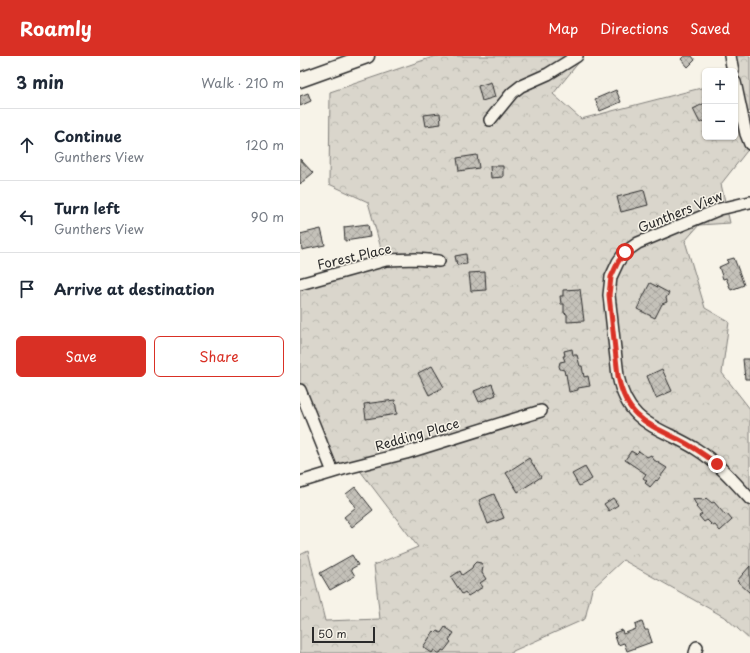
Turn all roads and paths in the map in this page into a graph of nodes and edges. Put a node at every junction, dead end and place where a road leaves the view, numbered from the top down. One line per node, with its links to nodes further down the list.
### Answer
1 (367, 56): 5 (main road)
2 (577, 56): 7 (street)
3 (730, 56): 4 (street)
4 (732, 68)
5 (300, 80)
6 (738, 96): 8 (street)
7 (490, 120)
8 (750, 144)
9 (750, 202): 16 (street, Gunthers View)
10 (439, 261): 11 (street, Forest Place)
11 (300, 284)
12 (300, 390): 14 (street)
13 (541, 410): 14 (street, Redding Place)
14 (333, 472): 15 (street, Redding Place)
15 (300, 482)
16 (750, 498)

